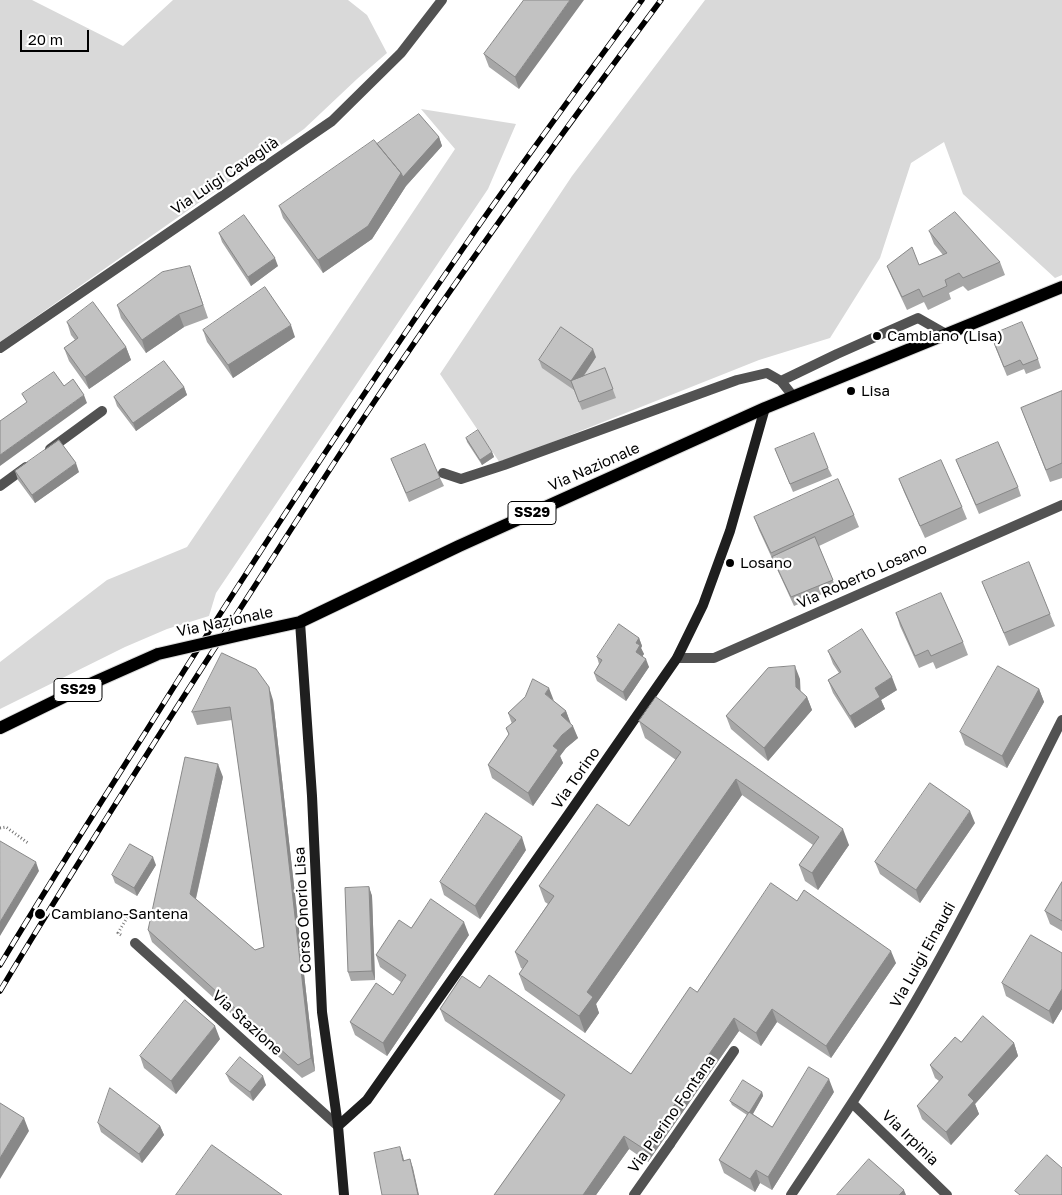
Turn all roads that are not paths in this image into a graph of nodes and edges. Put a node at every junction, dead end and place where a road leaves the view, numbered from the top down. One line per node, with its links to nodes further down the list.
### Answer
1 (442, 0): 4 (street, Via Luigi Cavaglià)
2 (1062, 287): 3 (main road, Via Nazionale / SS29)
3 (946, 334): 5 (street); 6 (main road, Via Nazionale / SS29)
4 (0, 348)
5 (781, 381): 6 (street); 9 (street)
6 (793, 396): 7 (main road, Via Nazionale / SS29)
7 (765, 408): 12 (main road, Via Nazionale / SS29); 13 (street, Via Torino)
8 (102, 411): 10 (street)
9 (443, 473)
10 (0, 486)
11 (1060, 507): 13 (street, Via Roberto Losano)
12 (300, 622): 15 (main road, Via Nazionale / SS29, bridge); 19 (street, Corso Onorio Lisa)
13 (678, 658): 19 (street, Via Torino)
14 (1062, 720): 18 (street, Via Luigi Einaudi)
15 (0, 728)
16 (135, 943): 19 (street, Via Stazione)
17 (734, 1051): 21 (street, Via Pierino Fontana)
18 (852, 1103): 22 (street, Via Luigi Einaudi); 23 (street, Via Irpinia)
19 (338, 1126): 20 (street, Corso Onorio Lisa)
20 (344, 1195)
21 (634, 1195)
22 (791, 1195)
23 (947, 1195)

